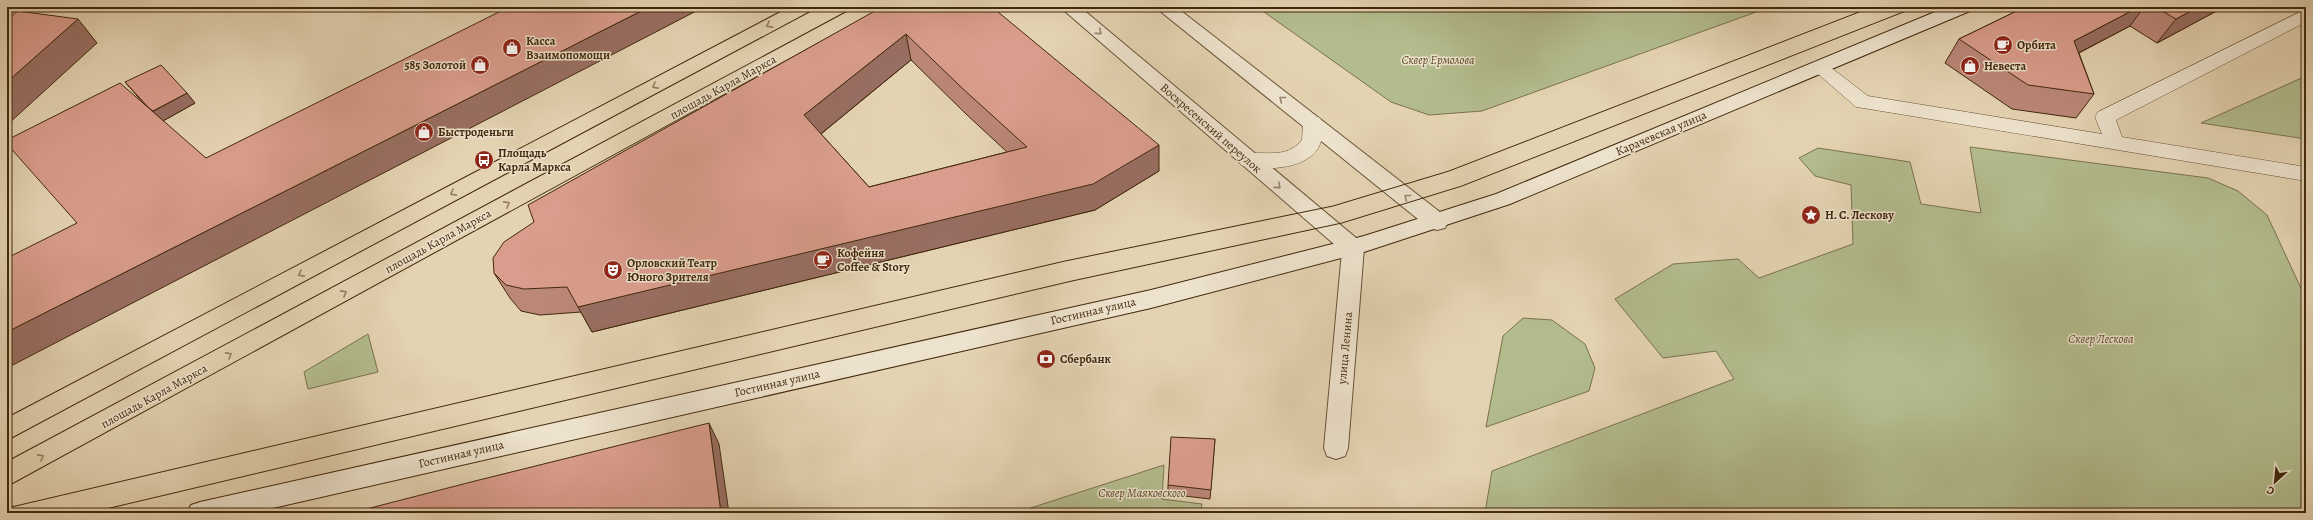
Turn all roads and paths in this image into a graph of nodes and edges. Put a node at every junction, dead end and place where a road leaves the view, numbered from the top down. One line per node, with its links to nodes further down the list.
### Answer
1 (804, 7): 14 (main road, one-way to 14)
2 (870, 7): 16 (main road, площадь Карла Маркса, one-way to 2)
3 (1069, 7): 10 (street, Воскресенский переулок, one-way to 10)
4 (1164, 7): 8 (street, one-way to 4)
5 (1964, 7): 7 (street, Карачевская улица)
6 (2306, 15): 9 (lane)
7 (1819, 67): 9 (lane); 12 (street, Карачевская улица)
8 (1313, 123): 10 (lane); 12 (street, one-way to 8)
9 (2115, 144): 11 (lane)
10 (1248, 160): 13 (street, Воскресенский переулок, one-way to 13)
11 (2306, 174)
12 (1438, 222): 13 (street, Карачевская улица)
13 (1353, 248): 15 (street, улица Ленина); 17 (street, Гостинная улица)
14 (7, 430)
15 (1336, 448)
16 (7, 476)
17 (200, 513)

